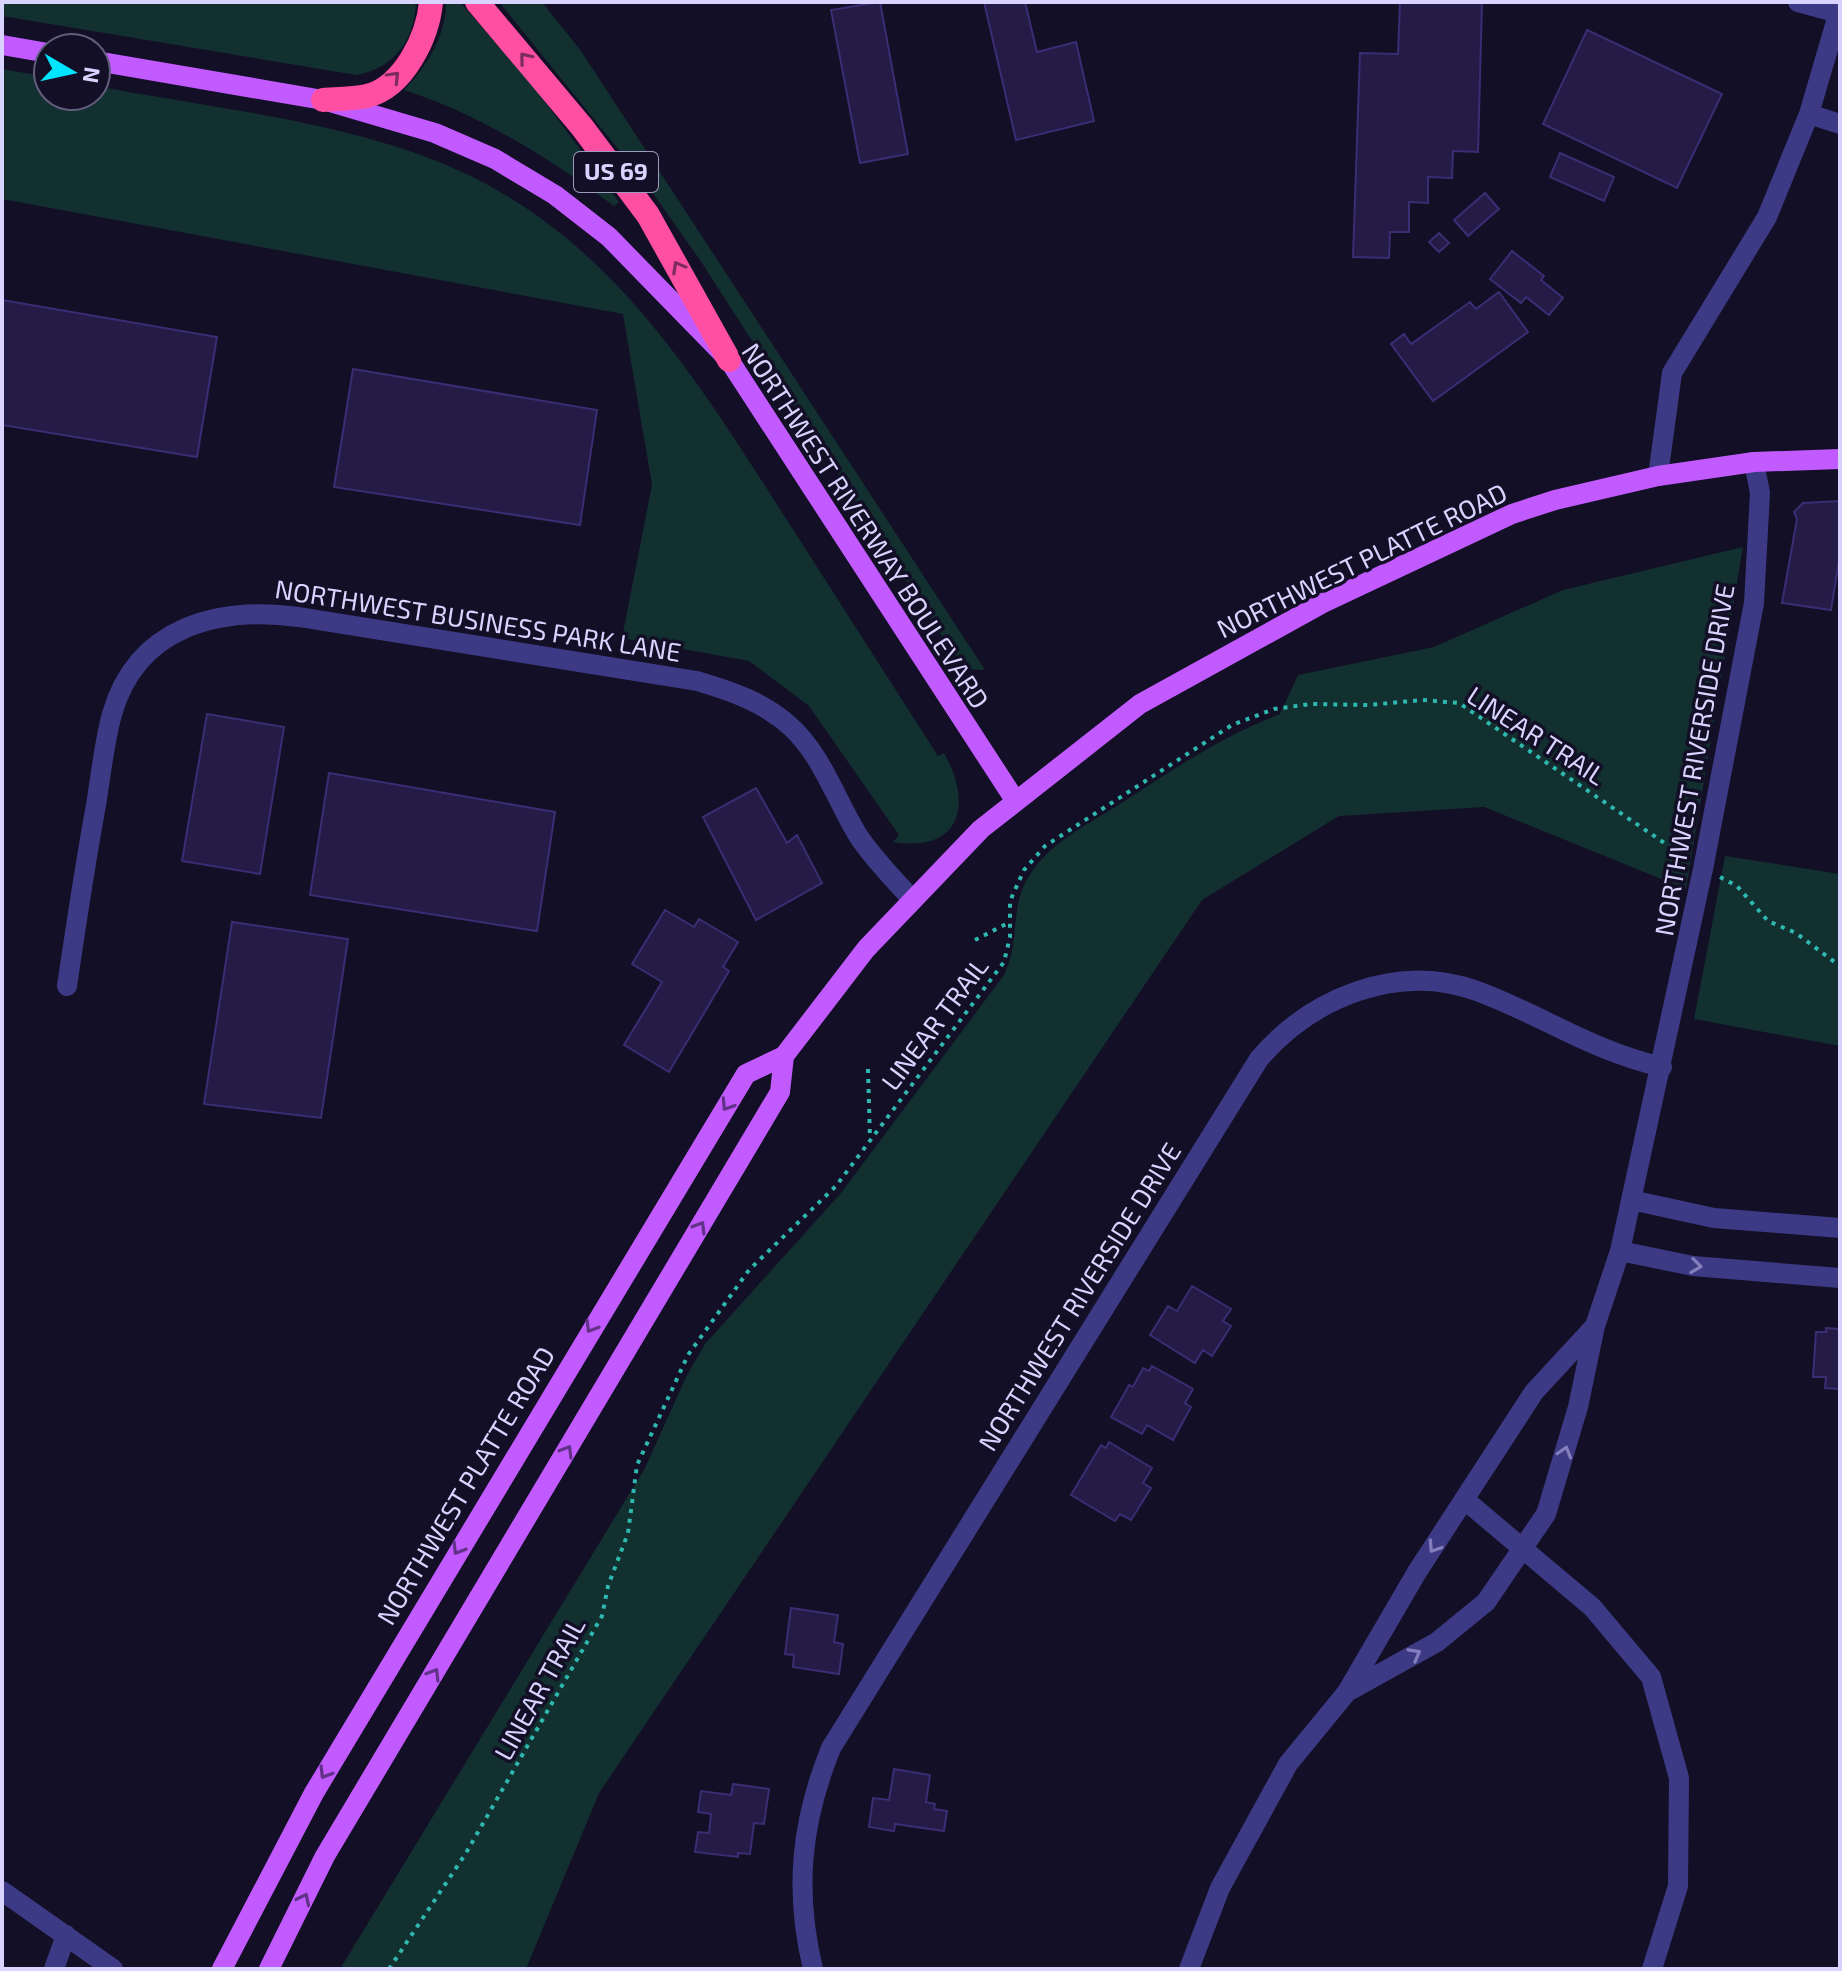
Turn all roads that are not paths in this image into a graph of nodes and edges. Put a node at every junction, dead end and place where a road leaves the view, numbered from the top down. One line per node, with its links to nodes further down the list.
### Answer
1 (431, 2): 8 (highway, one-way to 1)
2 (477, 2): 11 (highway, US 69, one-way to 2)
3 (1798, 2): 4 (street)
4 (1839, 10): 9 (street)
5 (2, 45): 6 (main road)
6 (32, 50)
7 (112, 64): 8 (main road, NORTHWEST RIVERWAY BOULEVARD / US 69)
8 (323, 100): 11 (main road, NORTHWEST RIVERWAY BOULEVARD / US 69)
9 (1809, 114): 10 (street); 14 (street)
10 (1840, 124)
11 (729, 360): 15 (main road, NORTHWEST RIVERWAY BOULEVARD / US 69)
12 (1840, 459): 13 (main road, NORTHWEST PLATTE ROAD)
13 (1754, 462): 14 (main road, NORTHWEST PLATTE ROAD); 19 (street, NORTHWEST RIVERSIDE DRIVE)
14 (1658, 476): 15 (main road, NORTHWEST PLATTE ROAD)
15 (1015, 800): 16 (main road, NORTHWEST PLATTE ROAD)
16 (911, 898): 17 (street, NORTHWEST BUSINESS PARK LANE); 18 (main road, NORTHWEST PLATTE ROAD)
17 (67, 986)
18 (784, 1056): 33 (main road, NORTHWEST PLATTE ROAD, one-way to 33); 34 (main road, NORTHWEST PLATTE ROAD, one-way to 18)
19 (1662, 1067): 20 (street, NORTHWEST RIVERSIDE DRIVE); 30 (street, NORTHWEST RIVERSIDE DRIVE)
20 (1631, 1200): 21 (street); 22 (street, NORTHWEST RIVERSIDE DRIVE)
21 (1840, 1228)
22 (1620, 1251): 23 (street, one-way to 23); 24 (street, NORTHWEST RIVERSIDE DRIVE)
23 (1840, 1278)
24 (1595, 1326): 25 (street); 26 (street, NORTHWEST RIVERSIDE DRIVE, one-way to 24)
25 (1465, 1500): 26 (street); 27 (street, one-way to 27)
26 (1522, 1549): 27 (street, NORTHWEST RIVERSIDE DRIVE, one-way to 26); 36 (street)
27 (1347, 1692): 35 (street)
28 (2, 1891): 29 (street)
29 (66, 1935): 31 (street); 32 (street)
30 (811, 1968)
31 (54, 1969)
32 (113, 1969)
33 (222, 1969)
34 (269, 1969)
35 (1189, 1969)
36 (1652, 1969)

